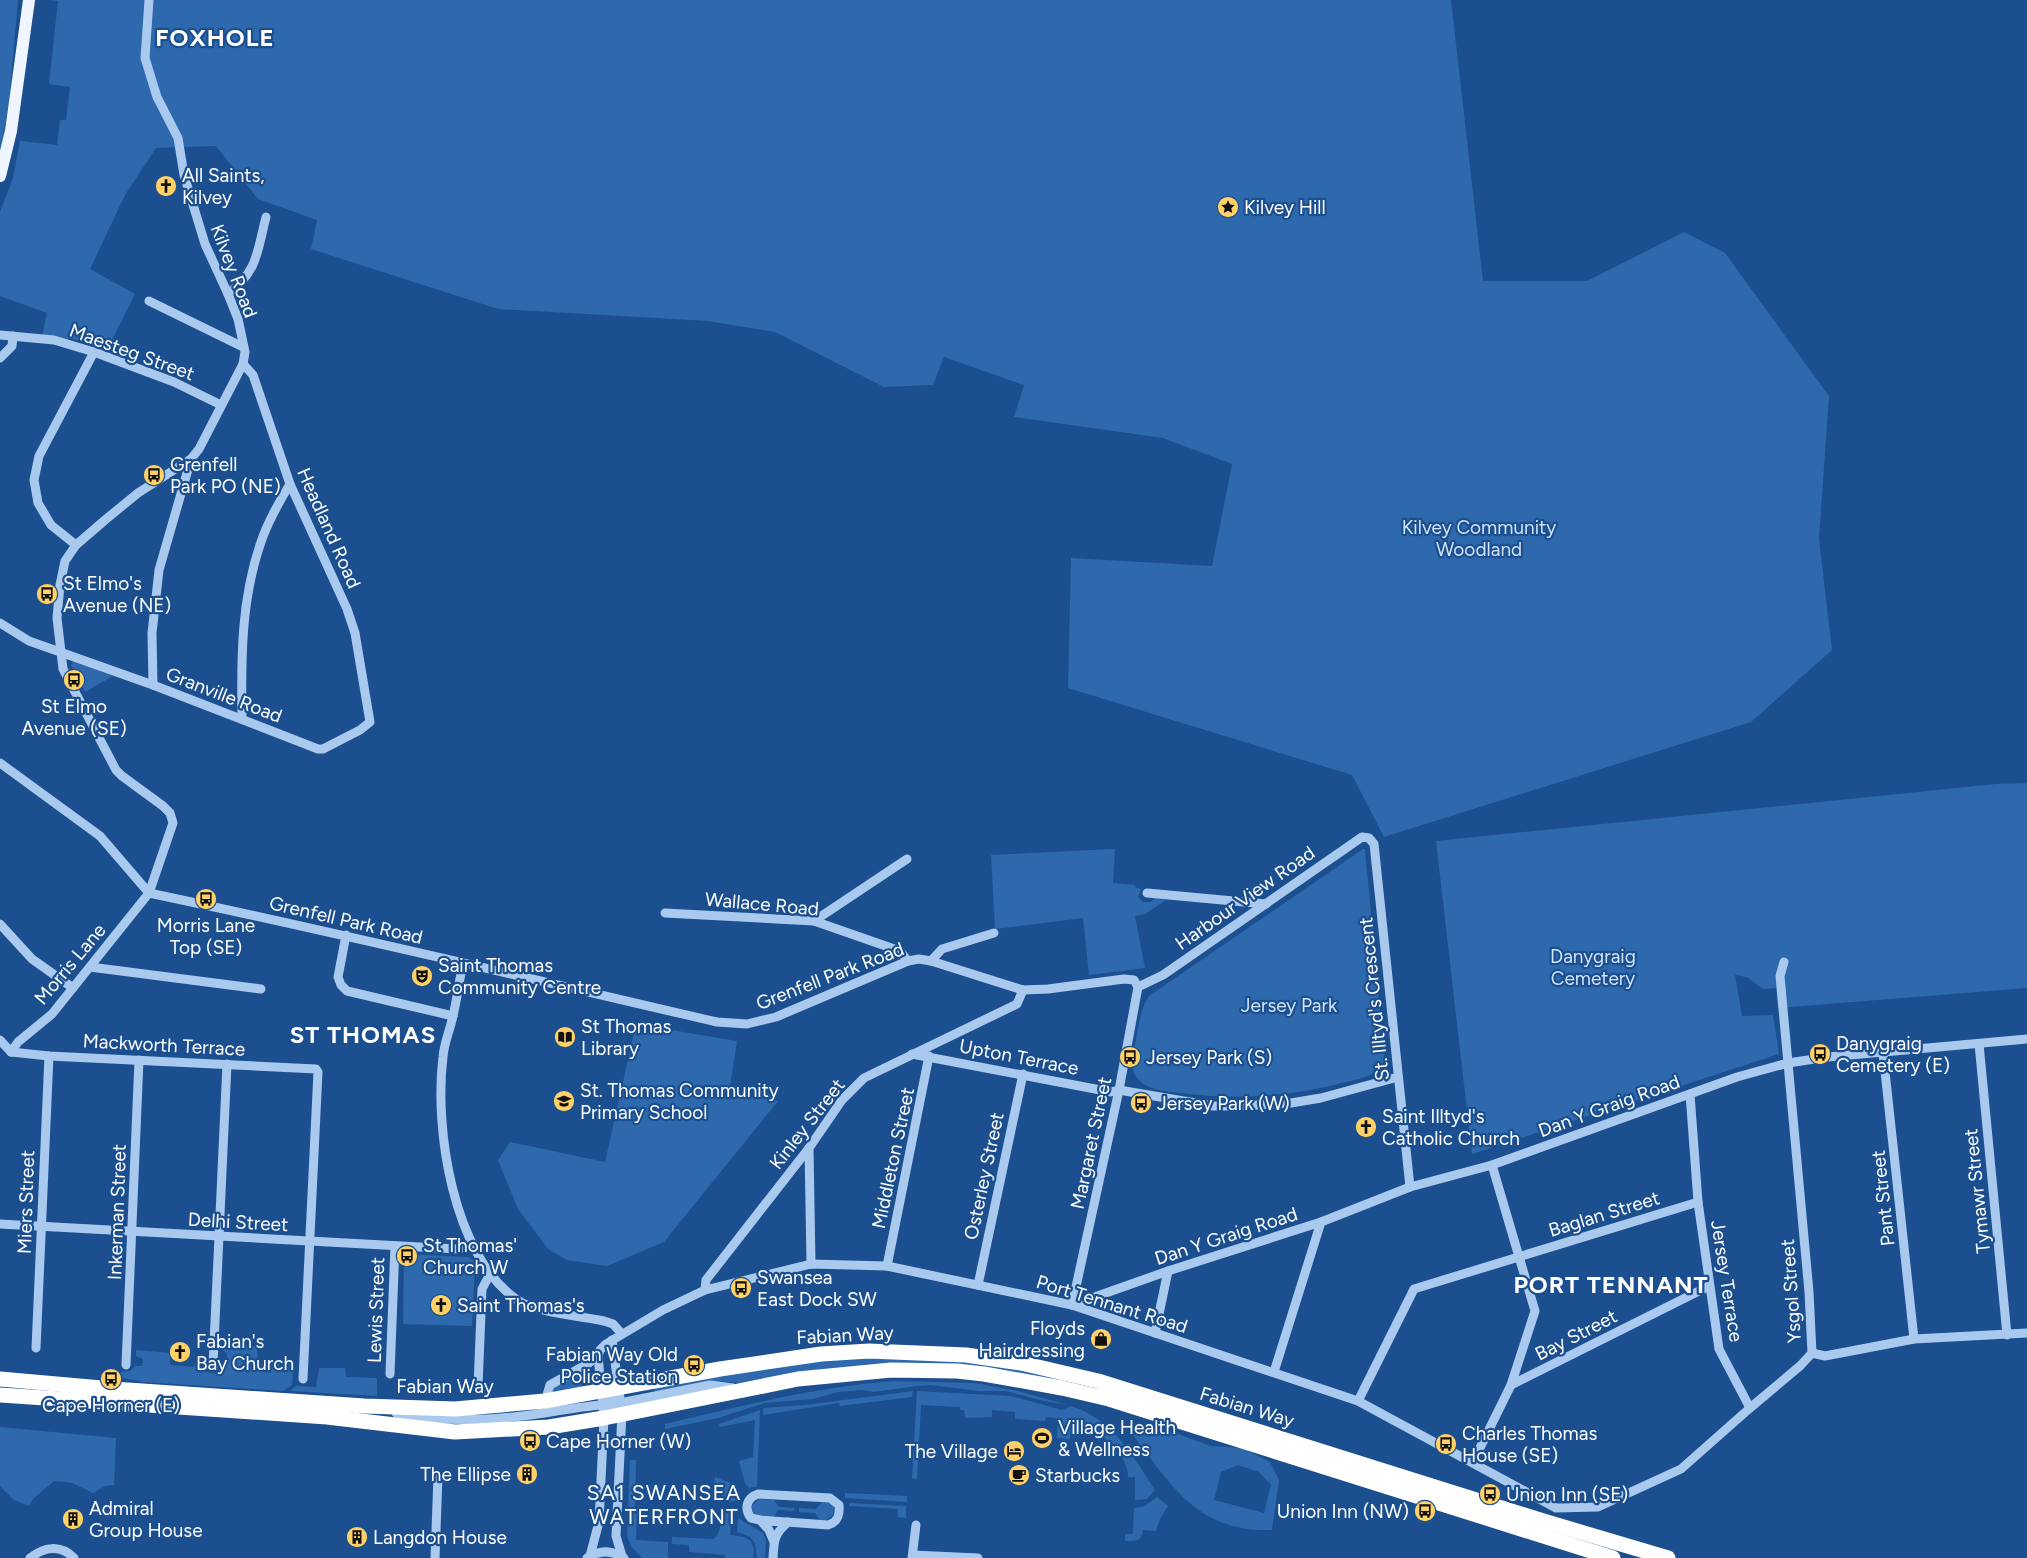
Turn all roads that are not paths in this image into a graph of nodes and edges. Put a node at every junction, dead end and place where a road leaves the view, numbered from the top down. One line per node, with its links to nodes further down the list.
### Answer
1 (29, 0): 3 (main road)
2 (149, 0): 5 (street, Kilvey Road)
3 (0, 176)
4 (266, 217): 5 (street)
5 (228, 294): 9 (street, Kilvey Road)
6 (149, 302): 9 (street)
7 (0, 335): 8 (street, Maesteg Street)
8 (14, 336): 10 (street, Maesteg Street); 11 (street)
9 (244, 350): 12 (street)
10 (94, 352): 13 (street, Maesteg Street); 16 (street)
11 (0, 358)
12 (244, 364): 13 (street); 15 (street, Headland Road)
13 (221, 405): 14 (street)
14 (191, 458): 16 (street); 19 (street)
15 (290, 484): 20 (street); 21 (street, Headland Road)
16 (76, 545): 18 (street, Morris Lane)
17 (0, 623): 18 (street, Granville Road)
18 (60, 653): 19 (street, Granville Road); 25 (street, Morris Lane)
19 (153, 685): 20 (street, Granville Road)
20 (242, 719): 21 (street, Granville Road)
21 (370, 722)
22 (0, 763): 25 (street)
23 (1369, 838): 27 (street, Harbour View Road); 55 (street, St. Illtyd's Crescent)
24 (906, 858): 29 (street)
25 (149, 893): 32 (street, Grenfell Park Road); 37 (street, Morris Lane)
26 (1147, 893): 27 (street)
27 (1266, 904): 38 (street, Harbour View Road)
28 (665, 913): 29 (street, Wallace Road)
29 (814, 921): 33 (street, Wallace Road)
30 (0, 924): 39 (street)
31 (994, 933): 34 (street)
32 (346, 935): 36 (street, Grenfell Park Road); 42 (street)
33 (908, 961): 34 (street, Grenfell Park Road); 36 (street, Grenfell Park Road)
34 (931, 961): 41 (street, Grenfell Park Road)
35 (1784, 962): 52 (street, Ysgol Street)
36 (463, 964): 42 (street)
37 (90, 967): 39 (street, Morris Lane); 40 (street)
38 (1138, 987): 41 (street, Grenfell Park Road); 56 (street, Margaret Street)
39 (73, 988): 46 (street, Morris Lane)
40 (261, 989)
41 (1023, 990): 48 (street, Kinley Street)
42 (453, 1016): 68 (street)
43 (2027, 1039): 45 (street, Dan Y Graig Road)
44 (0, 1040): 46 (street)
45 (1979, 1044): 47 (street, Dan Y Graig Road); 82 (street, Tymawr Street)
46 (11, 1052): 49 (street, Mackworth Terrace)
47 (1883, 1053): 52 (street, Dan Y Graig Road); 83 (street, Pant Street)
48 (912, 1054): 50 (street, Upton Terrace); 58 (street, Kinley Street)
49 (49, 1056): 51 (street, Mackworth Terrace); 64 (street, Miers Street)
50 (929, 1056): 54 (street, Upton Terrace); 72 (street, Middleton Street)
51 (139, 1060): 53 (street, Mackworth Terrace); 65 (street, Inkerman Street)
52 (1788, 1063): 57 (street, Dan Y Graig Road); 86 (street, Ysgol Street)
53 (227, 1064): 66 (street); 67 (street, Mackworth Terrace)
54 (1023, 1074): 56 (street, Upton Terrace); 75 (street, Osterley Street)
55 (1398, 1077): 56 (street, Upton Terrace); 60 (street, St. Illtyd's Crescent)
56 (1119, 1090): 78 (street, Margaret Street)
57 (1690, 1094): 59 (street, Dan Y Graig Road); 61 (street, Jersey Terrace)
58 (809, 1148): 71 (street); 77 (street, Kinley Street)
59 (1492, 1165): 60 (street, Dan Y Graig Road); 70 (street)
60 (1410, 1187): 62 (street, Dan Y Graig Road)
61 (1698, 1202): 70 (street, Baglan Street); 76 (street, Jersey Terrace)
62 (1321, 1222): 73 (street, Dan Y Graig Road); 90 (street)
63 (0, 1224): 64 (street, Delhi Street)
64 (41, 1227): 65 (street, Delhi Street); 85 (street, Miers Street)
65 (132, 1232): 66 (street, Delhi Street); 88 (street, Inkerman Street)
66 (218, 1237): 67 (street, Delhi Street); 89 (street)
67 (308, 1242): 69 (street, Delhi Street); 93 (street)
68 (474, 1245): 69 (street, Delhi Street); 74 (street)
69 (395, 1246): 91 (street, Lewis Street)
70 (1520, 1257): 94 (street); 98 (street, Baglan Street)
71 (811, 1264): 72 (street, Port Tennant Road); 77 (street, Port Tennant Road)
72 (887, 1266): 75 (street, Port Tennant Road)
73 (1168, 1271): 78 (street, Dan Y Graig Road); 79 (street)
74 (490, 1274): 81 (street); 95 (street)
75 (978, 1284): 78 (street, Port Tennant Road)
76 (1709, 1286): 94 (street, Bay Street); 102 (street, Jersey Terrace)
77 (705, 1290): 81 (street, Port Tennant Road)
78 (1072, 1305): 79 (street, Port Tennant Road)
79 (1156, 1333): 90 (street, Port Tennant Road)
80 (2027, 1333): 82 (street)
81 (622, 1334): 84 (street, Port Tennant Road)
82 (2007, 1335): 83 (street)
83 (1914, 1339): 86 (street)
84 (612, 1340): 87 (street, Port Tennant Road); 99 (street)
85 (36, 1348)
86 (1812, 1353): 102 (street, Ysgol Street)
87 (598, 1356): 97 (street, Port Tennant Road); 100 (street)
88 (126, 1365)
89 (213, 1365)
90 (1274, 1372): 98 (street, Port Tennant Road)
91 (390, 1374)
92 (0, 1379): 101 (highway, Fabian Way)
93 (303, 1379)
94 (1511, 1385): 103 (street)
95 (478, 1386)
96 (0, 1395): 100 (highway, Fabian Way)
97 (545, 1401): 100 (highway, Fabian Way); 101 (highway, Fabian Way)
98 (1358, 1401): 103 (street, Port Tennant Road)
99 (620, 1402): 100 (highway, Fabian Way); 100 (highway, Fabian Way); 112 (street); 118 (highway, Fabian Way); 119 (highway, Fabian Way)
100 (603, 1405): 101 (street); 111 (street)
101 (364, 1406)
102 (1750, 1408): 105 (street, Ysgol Street)
103 (1473, 1462): 105 (street, Port Tennant Road)
104 (438, 1476): 115 (street)
105 (1556, 1508)
106 (760, 1520): 107 (street); 107 (street); 109 (street)
107 (788, 1522): 109 (street)
108 (916, 1525): 110 (street)
109 (774, 1542): 116 (street)
110 (913, 1556): 117 (street)
111 (588, 1557): 112 (street)
112 (623, 1557)
113 (30, 1558): 114 (street)
114 (74, 1558)
115 (435, 1558)
116 (773, 1558)
117 (978, 1558)
118 (1613, 1558)
119 (1668, 1558)

